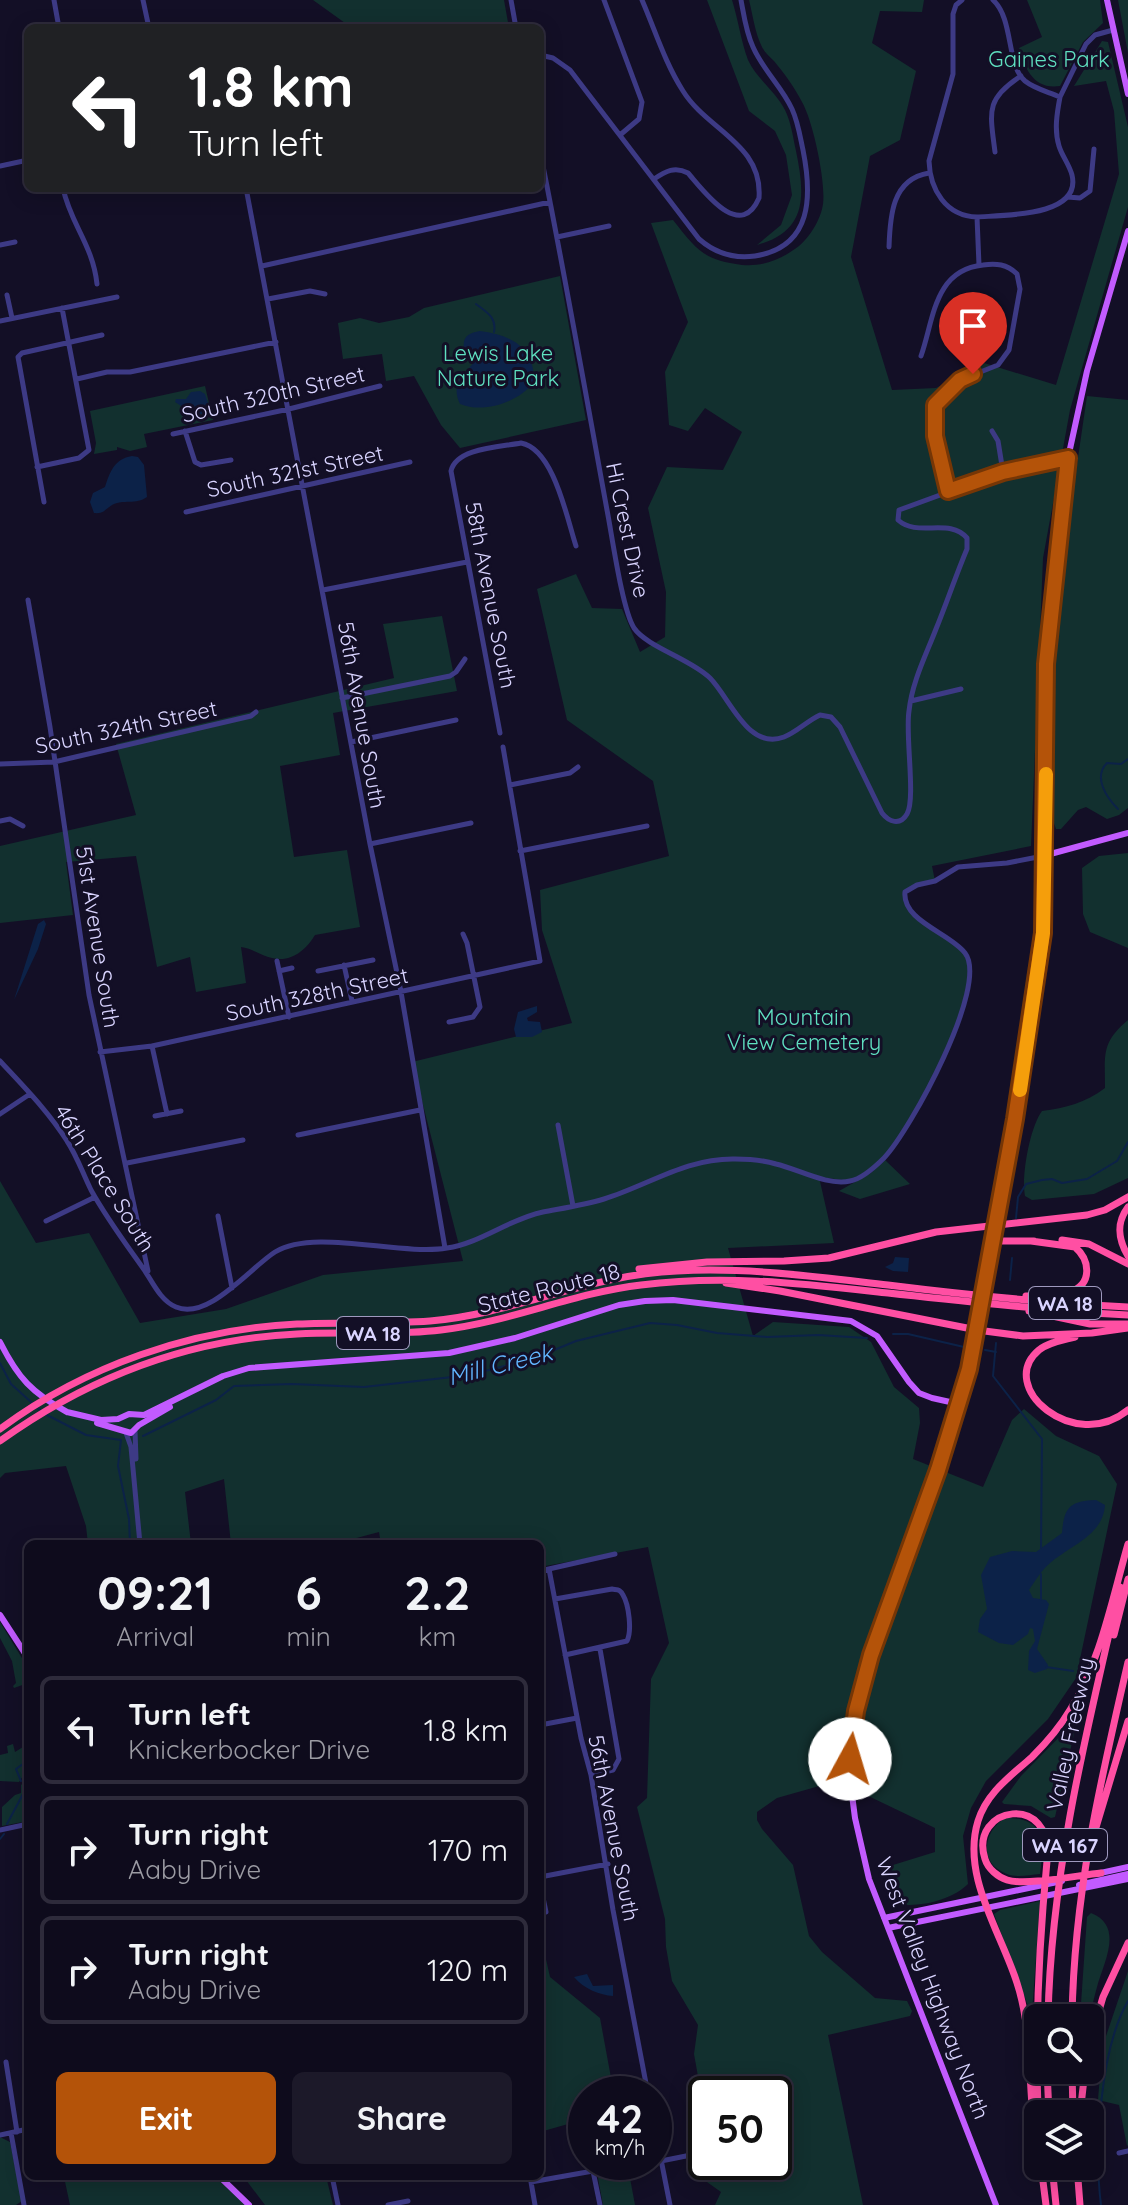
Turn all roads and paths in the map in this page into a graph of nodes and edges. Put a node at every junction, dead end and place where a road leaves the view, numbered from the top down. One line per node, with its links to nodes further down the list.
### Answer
1 (54, 0): 10 (street)
2 (143, 0): 11 (street)
3 (511, 0): 12 (street)
4 (604, 0): 18 (street)
5 (642, 0): 25 (street)
6 (741, 0): 25 (street)
7 (962, 0): 24 (street)
8 (993, 0): 15 (street)
9 (1107, 0): 13 (main road)
10 (58, 24)
11 (148, 24)
12 (515, 24)
13 (1113, 30): 16 (main road); 17 (street)
14 (544, 56): 18 (street)
15 (1021, 76): 17 (street); 20 (street)
16 (1128, 94)
17 (1060, 97): 28 (street)
18 (620, 135): 25 (street)
19 (1094, 149): 28 (street)
20 (995, 152)
21 (24, 161): 22 (street)
22 (0, 166)
23 (544, 171): 29 (street)
24 (929, 173): 30 (street); 36 (street)
25 (654, 179)
26 (64, 192): 39 (street)
27 (247, 192): 38 (street, 56th Avenue South)
28 (1068, 197): 30 (street)
29 (550, 202): 33 (street); 38 (street)
30 (977, 217): 37 (street)
31 (609, 226): 33 (street)
32 (1128, 231): 57 (main road, West Valley Highway North)
33 (557, 237): 73 (street, Hi Crest Drive)
34 (15, 242): 35 (street)
35 (0, 245)
36 (889, 247)
37 (979, 265): 50 (street); 63 (street)
38 (262, 266): 43 (street, 56th Avenue South)
39 (97, 284)
40 (325, 294): 43 (street)
41 (7, 295): 45 (street)
42 (117, 297): 44 (street)
43 (268, 299): 48 (street, 56th Avenue South)
44 (62, 308): 45 (street); 49 (street)
45 (12, 318): 46 (street)
46 (0, 321)
47 (102, 335): 49 (street)
48 (276, 342): 51 (street); 53 (street, 56th Avenue South)
49 (70, 343): 51 (street); 60 (street)
50 (921, 356)
51 (77, 379): 60 (street)
52 (380, 386): 53 (street, South 320th Street)
53 (289, 409): 54 (street, South 320th Street); 62 (street, 56th Avenue South)
54 (185, 431): 56 (street, South 320th Street); 58 (street)
55 (992, 431): 61 (street)
56 (173, 434)
57 (1068, 458): 61 (street); 90 (main road, West Valley Highway North)
58 (231, 460)
59 (410, 462): 62 (street, South 321st Street)
60 (37, 467): 64 (street)
61 (1003, 472): 63 (street)
62 (302, 485): 65 (street, South 321st Street); 68 (street, 56th Avenue South)
63 (948, 491): 73 (street, Hi Crest Drive)
64 (44, 502)
65 (186, 512)
66 (576, 546): 67 (street, 58th Avenue South)
67 (467, 562): 68 (street); 76 (street, 58th Avenue South)
68 (323, 590): 72 (street, 56th Avenue South)
69 (28, 600): 79 (street, 51st Avenue South)
70 (465, 659): 72 (street)
71 (961, 689): 73 (street)
72 (342, 698): 77 (street, 56th Avenue South)
73 (911, 701)
74 (256, 712): 79 (street, South 324th Street)
75 (456, 720): 77 (street)
76 (500, 733)
77 (351, 742): 88 (street, 56th Avenue South)
78 (503, 747): 82 (street)
79 (54, 762): 80 (street, South 324th Street); 104 (street, 51st Avenue South)
80 (0, 764)
81 (578, 767): 82 (street)
82 (510, 785): 89 (street)
83 (0, 821): 85 (street)
84 (471, 823): 88 (street)
85 (23, 826)
86 (647, 826): 89 (street)
87 (1128, 833): 90 (main road)
88 (370, 844): 99 (street, 56th Avenue South)
89 (520, 851): 98 (street, South 328th Street)
90 (1043, 856): 118 (street); 122 (main road, West Valley Highway North)
91 (463, 934): 98 (street)
92 (373, 960): 94 (street)
93 (277, 961): 96 (street)
94 (344, 965): 97 (street); 100 (street)
95 (292, 968): 96 (street)
96 (279, 971): 101 (street)
97 (318, 971)
98 (473, 976): 99 (street, South 328th Street); 102 (street)
99 (401, 992): 100 (street, South 328th Street); 107 (street, 56th Avenue South)
100 (352, 1001): 101 (street, South 328th Street)
101 (289, 1017): 103 (street, South 328th Street)
102 (449, 1022)
103 (152, 1046): 104 (street, South 328th Street); 110 (street)
104 (100, 1052): 115 (street, 51st Avenue South)
105 (0, 1061): 106 (street, 46th Place South)
106 (30, 1094): 109 (street); 116 (street, 46th Place South)
107 (420, 1110): 113 (street); 124 (street, 56th Avenue South)
108 (181, 1111): 110 (street)
109 (0, 1114)
110 (167, 1114): 111 (street)
111 (155, 1116)
112 (558, 1125): 118 (street)
113 (298, 1135)
114 (243, 1140): 115 (street)
115 (126, 1164): 127 (street, 51st Avenue South)
116 (95, 1197): 121 (street); 127 (street, 46th Place South)
117 (1128, 1197): 129 (highway)
118 (572, 1207): 124 (street)
119 (1128, 1207): 125 (highway)
120 (218, 1216): 130 (street)
121 (46, 1221)
122 (992, 1241): 123 (highway); 137 (main road, West Valley Highway North)
123 (1031, 1241): 126 (highway); 132 (highway)
124 (445, 1249): 130 (street)
125 (1128, 1256)
126 (1128, 1264)
127 (149, 1276): 130 (street, 46th Place South)
128 (704, 1280): 131 (highway, State Route 18 / WA 18); 137 (highway); 140 (highway, State Route 18 / WA 18)
129 (580, 1285): 131 (highway, State Route 18 / WA 18); 140 (highway, State Route 18 / WA 18)
130 (232, 1288)
131 (960, 1298): 132 (highway, State Route 18 / WA 18)
132 (1003, 1301): 133 (highway, State Route 18 / WA 18); 134 (highway, State Route 18 / WA 18)
133 (1016, 1306): 135 (highway, State Route 18 / WA 18); 136 (highway)
134 (1128, 1307)
135 (1128, 1315)
136 (1128, 1326): 138 (highway)
137 (977, 1330): 138 (highway); 142 (main road, West Valley Highway North)
138 (1092, 1333): 143 (highway)
139 (0, 1342): 144 (main road)
140 (86, 1383): 148 (highway, State Route 18 / WA 18); 150 (highway, State Route 18 / WA 18)
141 (183, 1396): 142 (main road); 145 (main road); 147 (main road)
142 (959, 1404): 183 (main road, West Valley Highway North)
143 (1128, 1410)
144 (67, 1412): 146 (main road); 149 (main road)
145 (135, 1416): 146 (main road); 147 (main road)
146 (121, 1418): 149 (main road)
147 (137, 1428): 149 (main road); 151 (street)
148 (0, 1429)
149 (124, 1432): 151 (street)
150 (0, 1441)
151 (136, 1480): 152 (street)
152 (140, 1540)
153 (1128, 1544): 179 (highway)
154 (615, 1554): 156 (street)
155 (1128, 1554): 165 (highway, Valley Freeway / WA 167)
156 (549, 1569): 157 (street); 159 (street, 56th Avenue South)
157 (544, 1570)
158 (1128, 1579): 165 (highway)
159 (555, 1599): 161 (street); 163 (street, 56th Avenue South)
160 (0, 1615): 162 (main road)
161 (600, 1649): 163 (street); 169 (street)
162 (24, 1652)
163 (565, 1655): 166 (street, 56th Avenue South)
164 (1128, 1662): 173 (highway, Valley Freeway / WA 167)
165 (1101, 1675): 186 (highway, Valley Freeway / WA 167)
166 (577, 1718): 168 (street); 169 (street, 56th Avenue South)
167 (1128, 1721): 173 (highway)
168 (544, 1724)
169 (591, 1775): 172 (street, 56th Avenue South)
170 (24, 1825): 171 (street)
171 (0, 1830)
172 (608, 1864): 177 (street); 190 (street, 56th Avenue South)
173 (1084, 1866): 187 (highway, Valley Freeway / WA 167)
174 (1128, 1867): 175 (main road)
175 (1105, 1877): 176 (main road); 178 (highway); 181 (main road)
176 (1128, 1877)
177 (544, 1879)
178 (1026, 1885): 179 (main road); 192 (highway)
179 (984, 1898): 181 (highway); 183 (main road)
180 (544, 1901): 182 (street)
181 (987, 1908): 184 (main road); 191 (highway)
182 (546, 1912)
183 (884, 1918): 184 (main road, West Valley Highway North)
184 (888, 1928): 214 (main road, West Valley Highway North)
185 (1128, 1943): 188 (highway)
186 (1049, 2004)
187 (1073, 2004)
188 (1101, 2004)
189 (6, 2062): 194 (street)
190 (645, 2076)
191 (1033, 2100)
192 (1038, 2100)
193 (24, 2130): 194 (street)
194 (14, 2132): 195 (street); 207 (street)
195 (0, 2135)
196 (1128, 2151): 197 (street)
197 (1119, 2153)
198 (223, 2180): 208 (main road)
199 (333, 2180): 209 (street)
200 (542, 2180): 211 (street)
201 (544, 2180): 212 (street)
202 (665, 2180): 213 (street)
203 (1043, 2180): 215 (highway)
204 (1053, 2180): 216 (highway)
205 (1079, 2180): 217 (highway)
206 (408, 2201): 210 (street)
207 (24, 2205)
208 (249, 2205)
209 (338, 2205)
210 (388, 2205)
211 (535, 2205)
212 (600, 2205)
213 (670, 2205)
214 (996, 2205)
215 (1046, 2205)
216 (1056, 2205)
217 (1081, 2205)

